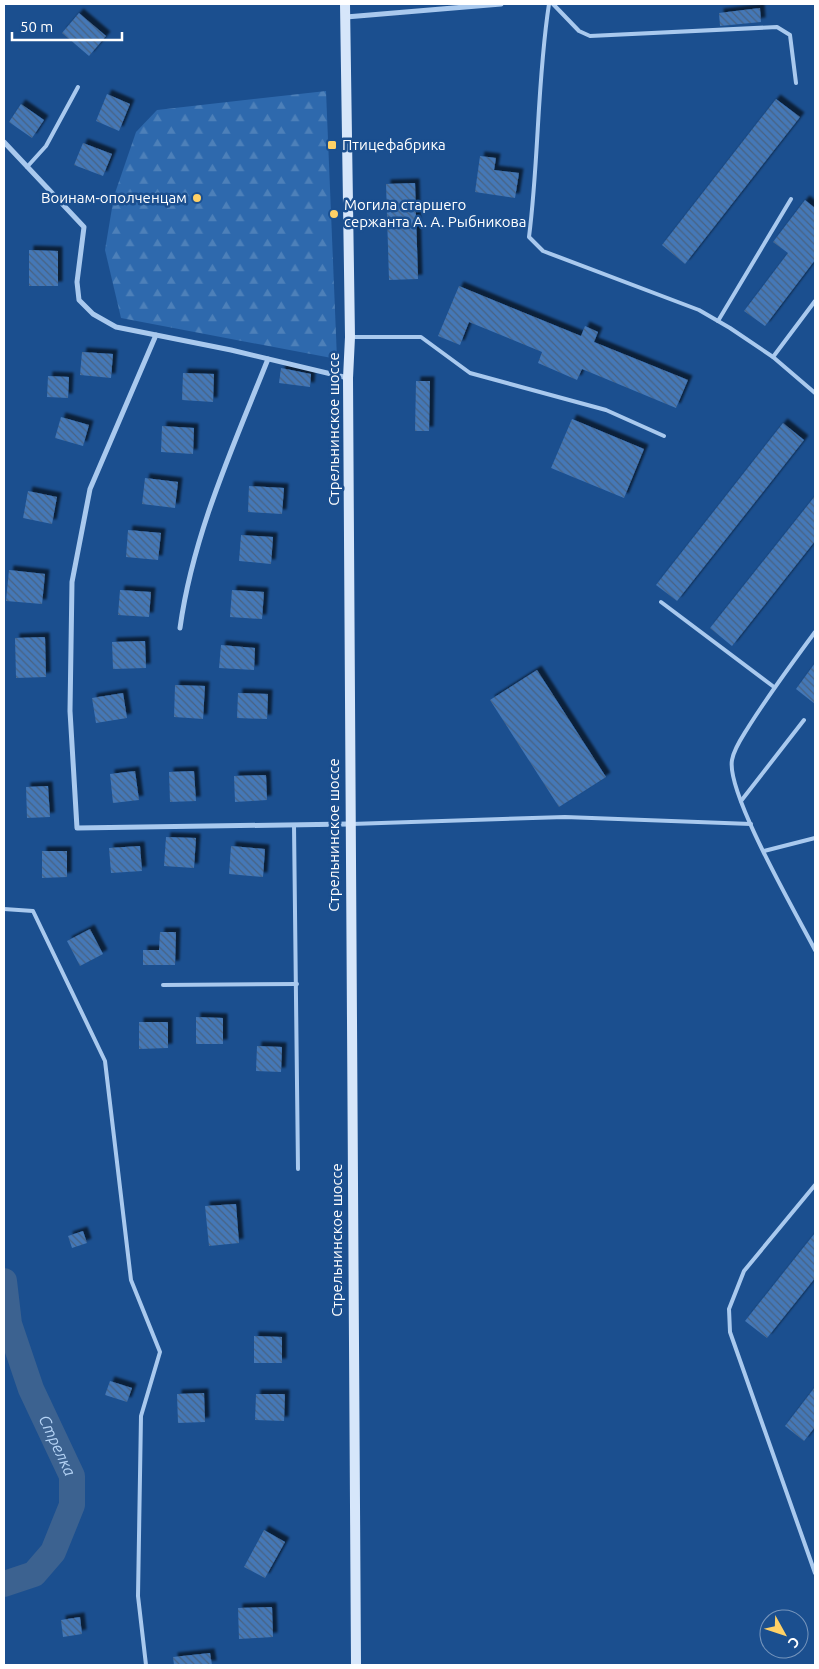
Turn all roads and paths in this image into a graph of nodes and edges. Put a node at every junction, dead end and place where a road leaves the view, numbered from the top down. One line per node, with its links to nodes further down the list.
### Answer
1 (345, 4): 5 (main road, Стрельнинское шоссе)
2 (501, 4): 5 (street)
3 (549, 4): 12 (lane)
4 (553, 4): 6 (lane)
5 (345, 17): 14 (main road, Стрельнинское шоссе)
6 (796, 82)
7 (78, 87): 9 (lane)
8 (4, 142): 9 (street)
9 (27, 167): 13 (street)
10 (791, 199): 12 (lane)
11 (815, 301): 15 (lane)
12 (718, 321): 15 (lane)
13 (156, 335): 16 (street); 28 (street)
14 (350, 337): 17 (main road, Стрельнинское шоссе); 19 (lane)
15 (772, 357): 18 (lane)
16 (268, 359): 17 (street); 21 (street)
17 (348, 378): 26 (main road, Стрельнинское шоссе)
18 (815, 393)
19 (664, 436)
20 (661, 602): 23 (lane)
21 (180, 628)
22 (815, 632): 23 (lane)
23 (774, 687): 25 (lane)
24 (804, 720): 25 (lane)
25 (741, 801): 27 (lane)
26 (349, 824): 27 (lane); 28 (street); 39 (main road, Стрельнинское шоссе)
27 (750, 824): 30 (lane)
28 (294, 825): 33 (lane)
29 (815, 838): 30 (lane)
30 (764, 851): 32 (lane)
31 (4, 909): 38 (lane)
32 (815, 950)
33 (297, 984): 34 (lane); 35 (lane)
34 (163, 985)
35 (298, 1169)
36 (815, 1184): 37 (lane)
37 (815, 1573)
38 (146, 1665)
39 (356, 1665)

